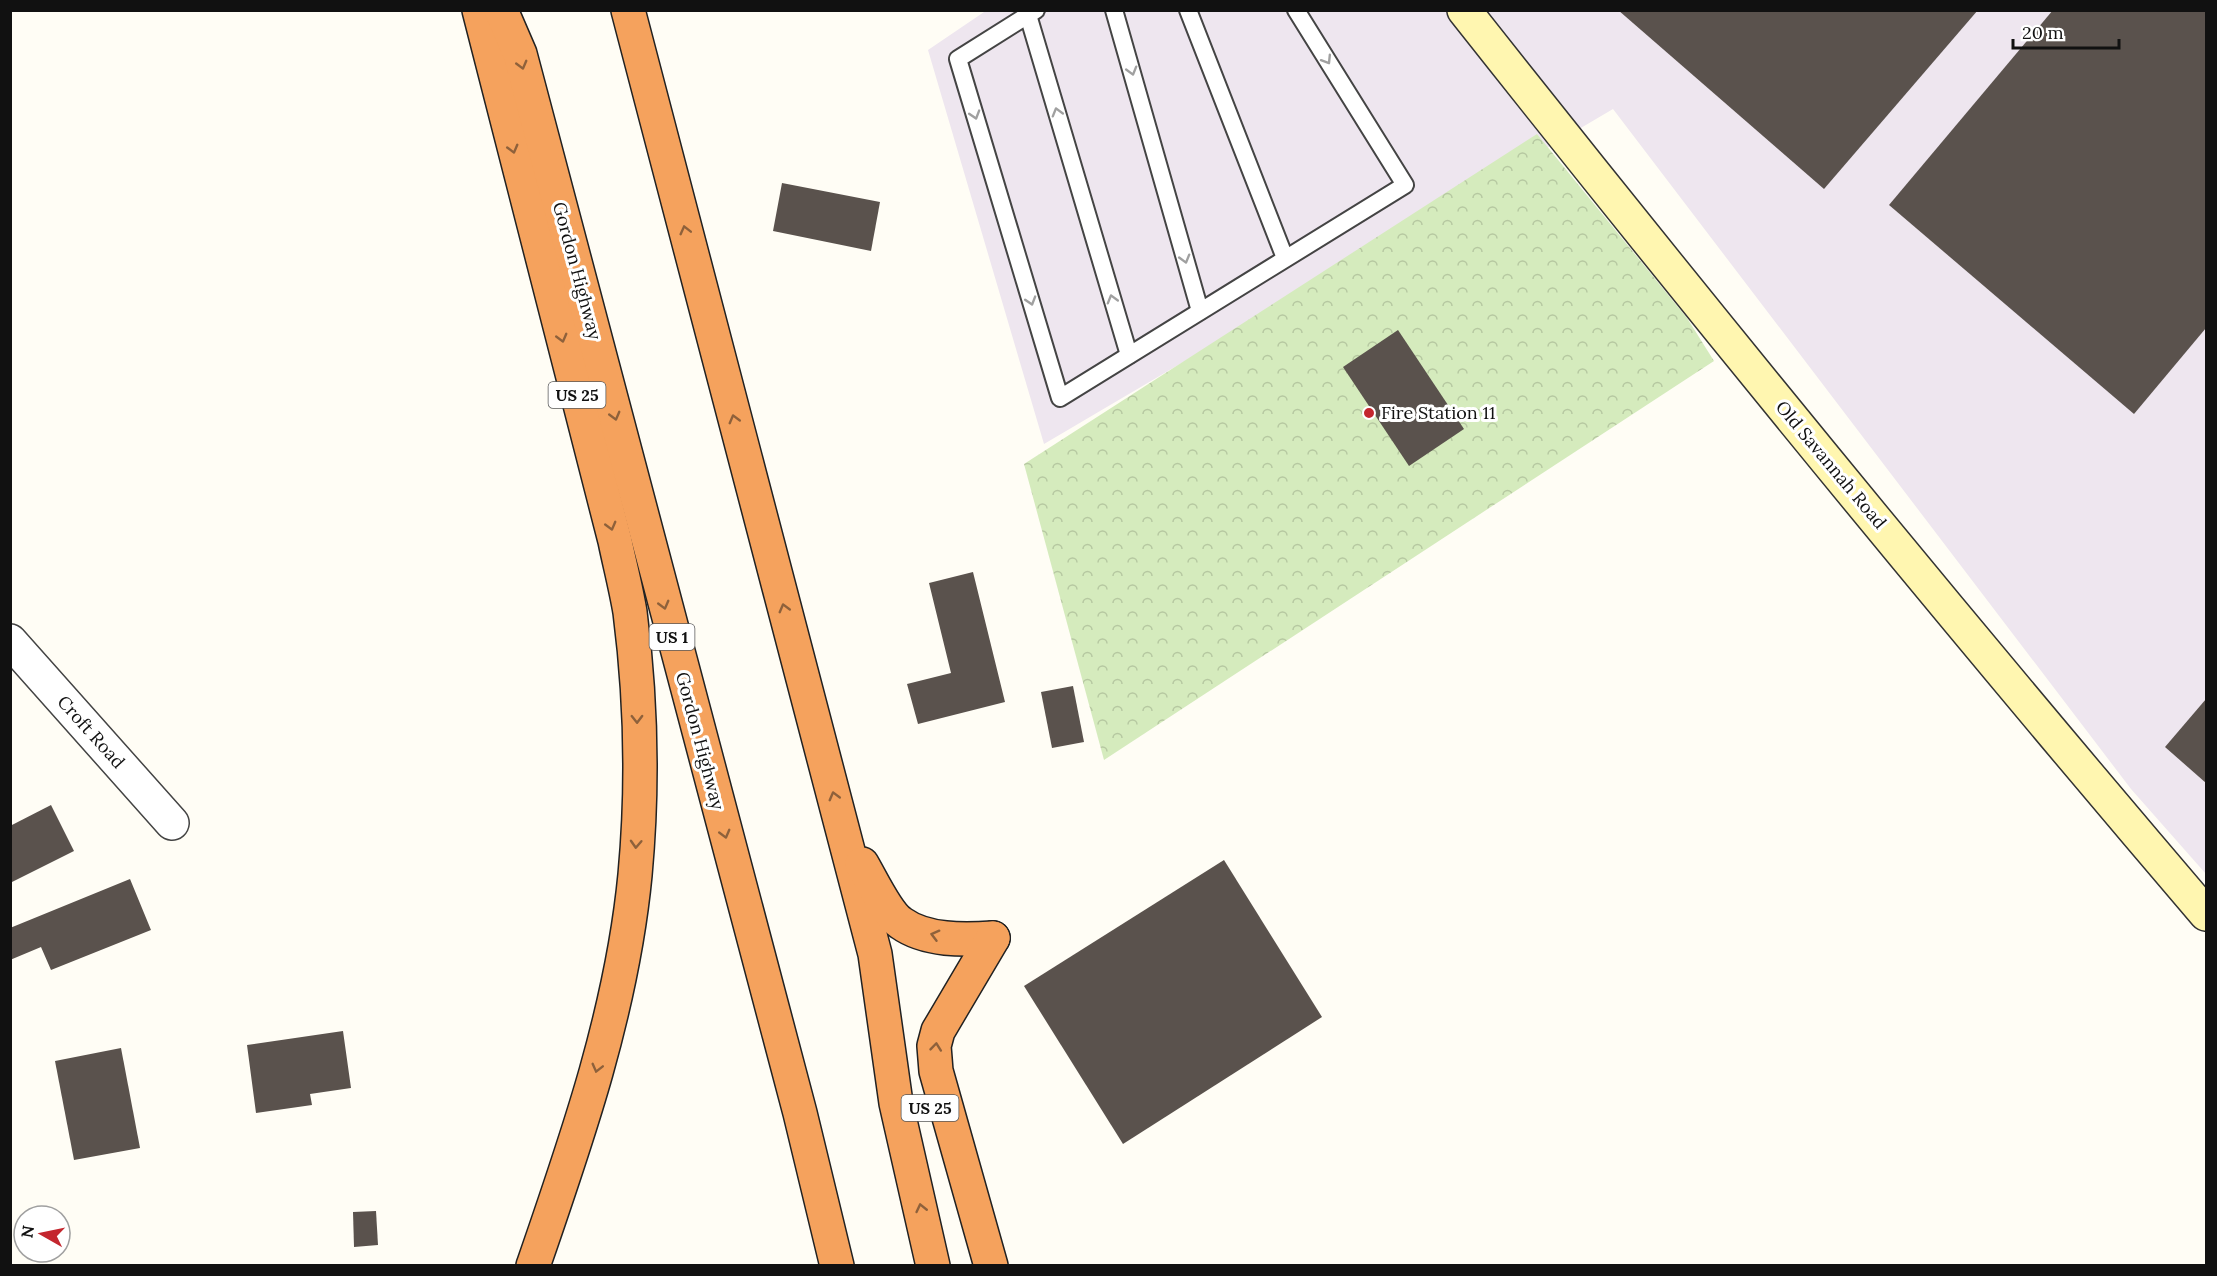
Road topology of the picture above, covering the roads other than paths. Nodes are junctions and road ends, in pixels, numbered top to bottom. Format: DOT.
graph roads {
  1 [pos="479,10"];
  2 [pos="501,10"];
  3 [pos="628,10"];
  4 [pos="1188,10"];
  5 [pos="1296,10"];
  6 [pos="1464,10"];
  7 [pos="1118,12"];
  8 [pos="1032,13"];
  9 [pos="1285,258"];
  10 [pos="1200,311"];
  11 [pos="1129,355"];
  12 [pos="10,641"];
  13 [pos="172,823"];
  14 [pos="843,832"];
  15 [pos="2206,914"];
  16 [pos="875,954"];
  17 [pos="533,1266"];
  18 [pos="837,1266"];
  19 [pos="933,1266"];
  20 [pos="973,1266"];
  21 [pos="991,1266"];
  1 -- 17 [label="highway, US 25, one-way"];
  2 -- 18 [label="highway, Gordon Highway / US 1, one-way"];
  14 -- 3 [label="highway, one-way"];
  4 -- 9 [label="lane"];
  5 -- 9 [label="lane, one-way"];
  6 -- 15 [label="main road, Old Savannah Road"];
  7 -- 10 [label="lane, one-way"];
  11 -- 8 [label="lane, one-way"];
  8 -- 11 [label="lane, one-way"];
  9 -- 10 [label="lane"];
  10 -- 11 [label="lane"];
  12 -- 13 [label="street, Croft Road"];
  14 -- 16 [label="highway"];
  21 -- 14 [label="highway, one-way"];
  19 -- 16 [label="highway, one-way"];
  16 -- 20 [label="highway, US 25"];
}
